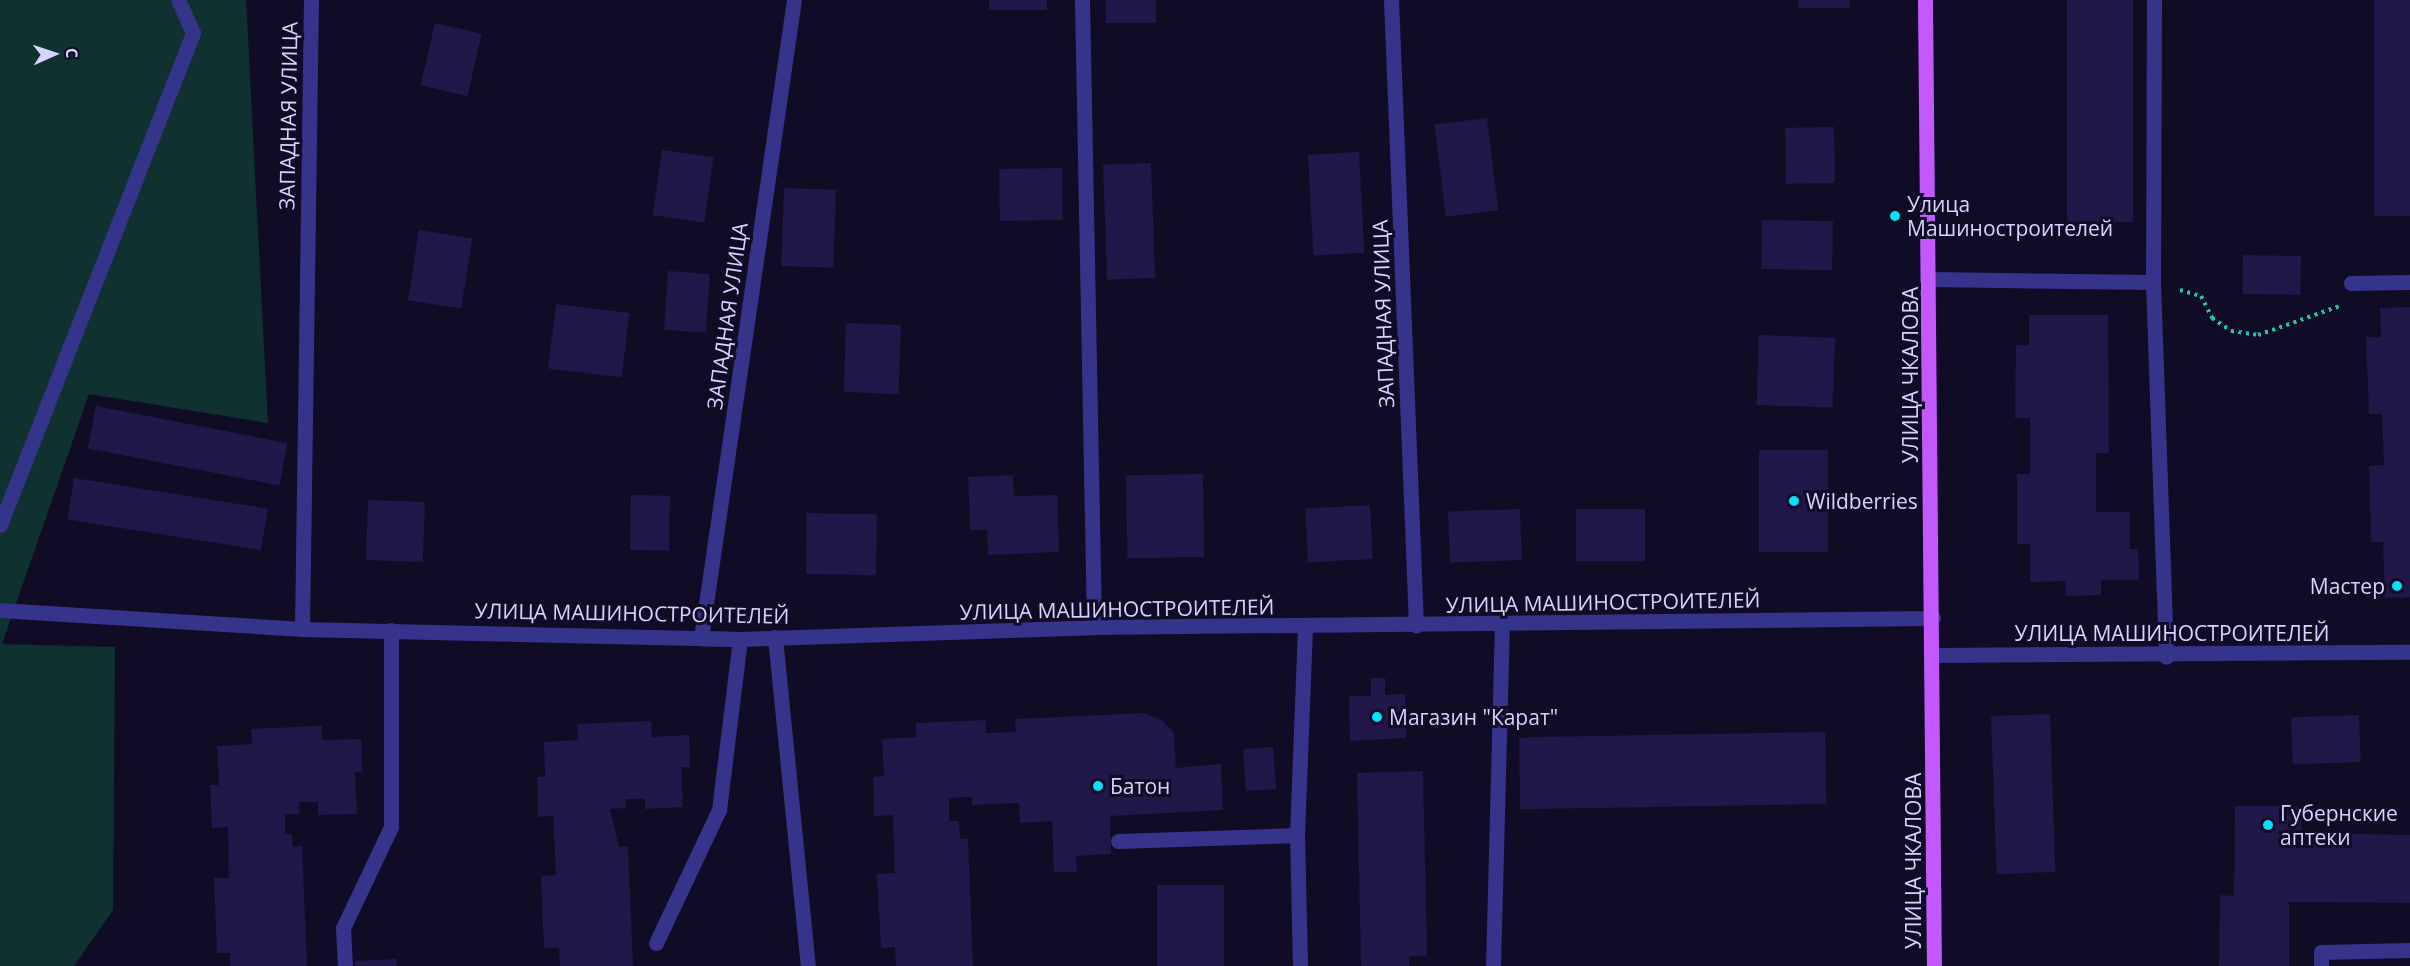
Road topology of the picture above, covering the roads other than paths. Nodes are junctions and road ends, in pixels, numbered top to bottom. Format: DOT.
graph roads {
  1 [pos="178,0"];
  2 [pos="311,0"];
  3 [pos="794,0"];
  4 [pos="1082,0"];
  5 [pos="1391,0"];
  6 [pos="1925,0"];
  7 [pos="2154,0"];
  8 [pos="1930,279"];
  9 [pos="2153,282"];
  10 [pos="2410,282"];
  11 [pos="2351,283"];
  12 [pos="0,525"];
  13 [pos="0,610"];
  14 [pos="1933,618"];
  15 [pos="1502,624"];
  16 [pos="1416,626"];
  17 [pos="1094,627"];
  18 [pos="302,628"];
  19 [pos="1305,629"];
  20 [pos="391,630"];
  21 [pos="775,637"];
  22 [pos="701,638"];
  23 [pos="740,639"];
  24 [pos="2410,652"];
  25 [pos="1934,655"];
  26 [pos="2166,657"];
  27 [pos="1297,835"];
  28 [pos="1118,841"];
  29 [pos="656,943"];
  30 [pos="2410,950"];
  31 [pos="345,966"];
  32 [pos="808,966"];
  33 [pos="1300,966"];
  34 [pos="1493,966"];
  35 [pos="1934,966"];
  36 [pos="2320,966"];
  1 -- 12 [label="street"];
  2 -- 18 [label="street, ЗАПАДНАЯ УЛИЦА"];
  3 -- 22 [label="street, ЗАПАДНАЯ УЛИЦА"];
  4 -- 17 [label="street"];
  5 -- 16 [label="street, ЗАПАДНАЯ УЛИЦА"];
  6 -- 8 [label="main road, УЛИЦА ЧКАЛОВА"];
  7 -- 9 [label="street"];
  8 -- 9 [label="street"];
  8 -- 14 [label="main road, УЛИЦА ЧКАЛОВА"];
  9 -- 26 [label="street"];
  10 -- 11 [label="street"];
  13 -- 18 [label="street, УЛИЦА МАШИНОСТРОИТЕЛЕЙ"];
  14 -- 15 [label="street, УЛИЦА МАШИНОСТРОИТЕЛЕЙ"];
  14 -- 25 [label="main road, УЛИЦА ЧКАЛОВА"];
  15 -- 16 [label="street, УЛИЦА МАШИНОСТРОИТЕЛЕЙ"];
  15 -- 34 [label="street"];
  16 -- 19 [label="street, УЛИЦА МАШИНОСТРОИТЕЛЕЙ"];
  17 -- 19 [label="street, УЛИЦА МАШИНОСТРОИТЕЛЕЙ"];
  17 -- 21 [label="street, УЛИЦА МАШИНОСТРОИТЕЛЕЙ"];
  18 -- 20 [label="street, УЛИЦА МАШИНОСТРОИТЕЛЕЙ"];
  19 -- 27 [label="street"];
  20 -- 22 [label="street, УЛИЦА МАШИНОСТРОИТЕЛЕЙ"];
  20 -- 31 [label="street"];
  21 -- 23 [label="street, УЛИЦА МАШИНОСТРОИТЕЛЕЙ"];
  21 -- 32 [label="street"];
  22 -- 23 [label="street, УЛИЦА МАШИНОСТРОИТЕЛЕЙ"];
  23 -- 29 [label="street"];
  24 -- 26 [label="street, УЛИЦА МАШИНОСТРОИТЕЛЕЙ"];
  25 -- 26 [label="street, УЛИЦА МАШИНОСТРОИТЕЛЕЙ"];
  25 -- 35 [label="main road, УЛИЦА ЧКАЛОВА"];
  27 -- 28 [label="street"];
  27 -- 33 [label="street"];
  30 -- 36 [label="street"];
}
